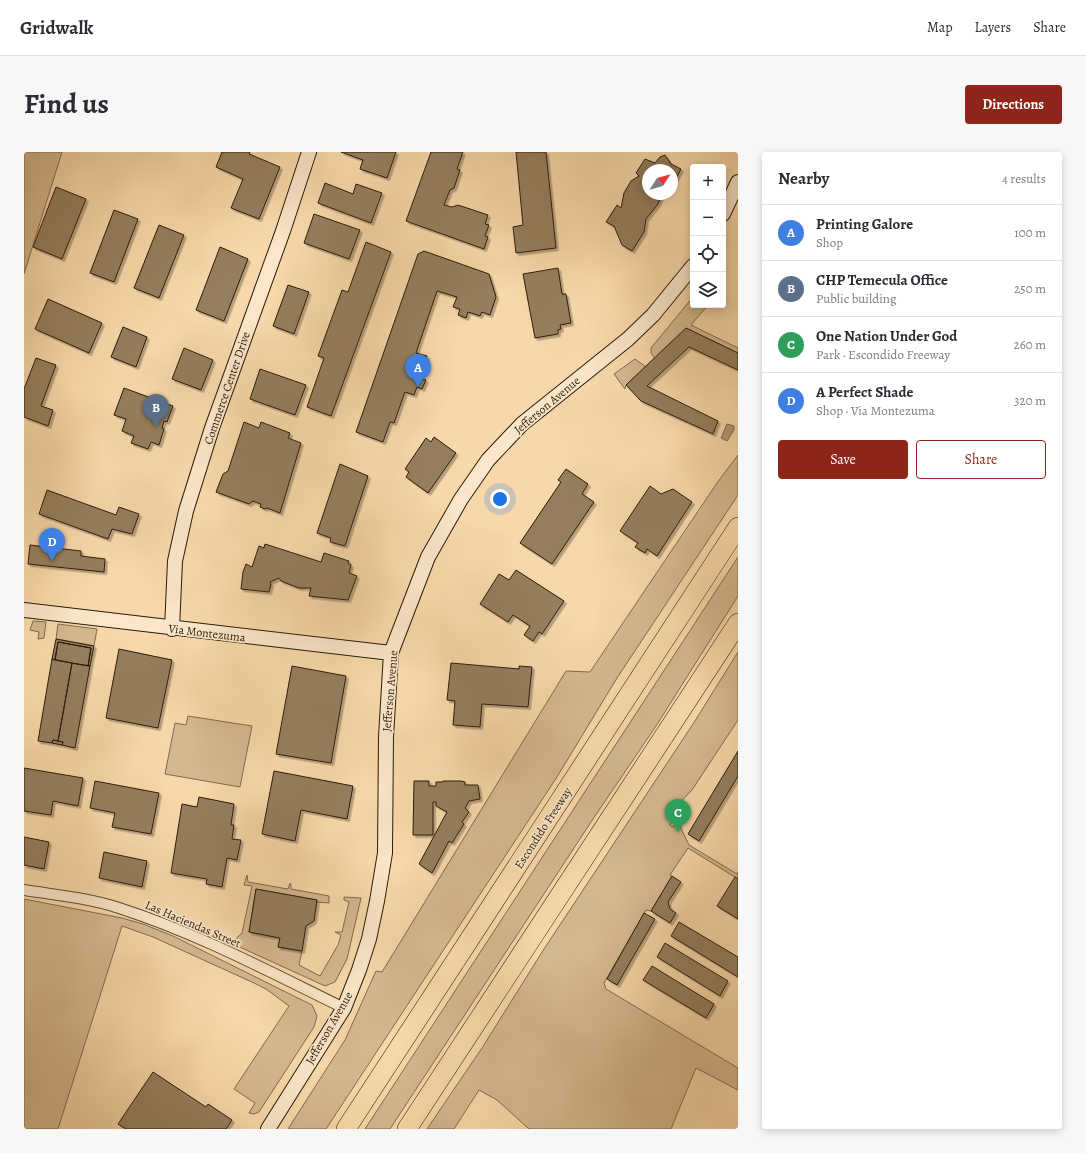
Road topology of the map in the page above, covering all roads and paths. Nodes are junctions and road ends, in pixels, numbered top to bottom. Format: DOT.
graph roads {
  1 [pos="309,152"];
  2 [pos="738,182"];
  3 [pos="726,208"];
  4 [pos="690,270"];
  5 [pos="738,527"];
  6 [pos="24,610"];
  7 [pos="738,623"];
  8 [pos="172,629"];
  9 [pos="391,653"];
  10 [pos="24,890"];
  11 [pos="344,1008"];
  12 [pos="268,1129"];
  13 [pos="346,1129"];
  14 [pos="407,1129"];
  1 -- 8 [label="main road, Commerce Center Drive"];
  2 -- 3 [label="main road"];
  4 -- 9 [label="main road, Jefferson Avenue"];
  5 -- 13 [label="highway, Escondido Freeway"];
  6 -- 8 [label="main road, Via Montezuma"];
  7 -- 14 [label="highway"];
  8 -- 9 [label="main road, Via Montezuma"];
  9 -- 11 [label="main road, Jefferson Avenue"];
  10 -- 11 [label="street, Las Haciendas Street"];
  11 -- 12 [label="main road, Jefferson Avenue"];
}
